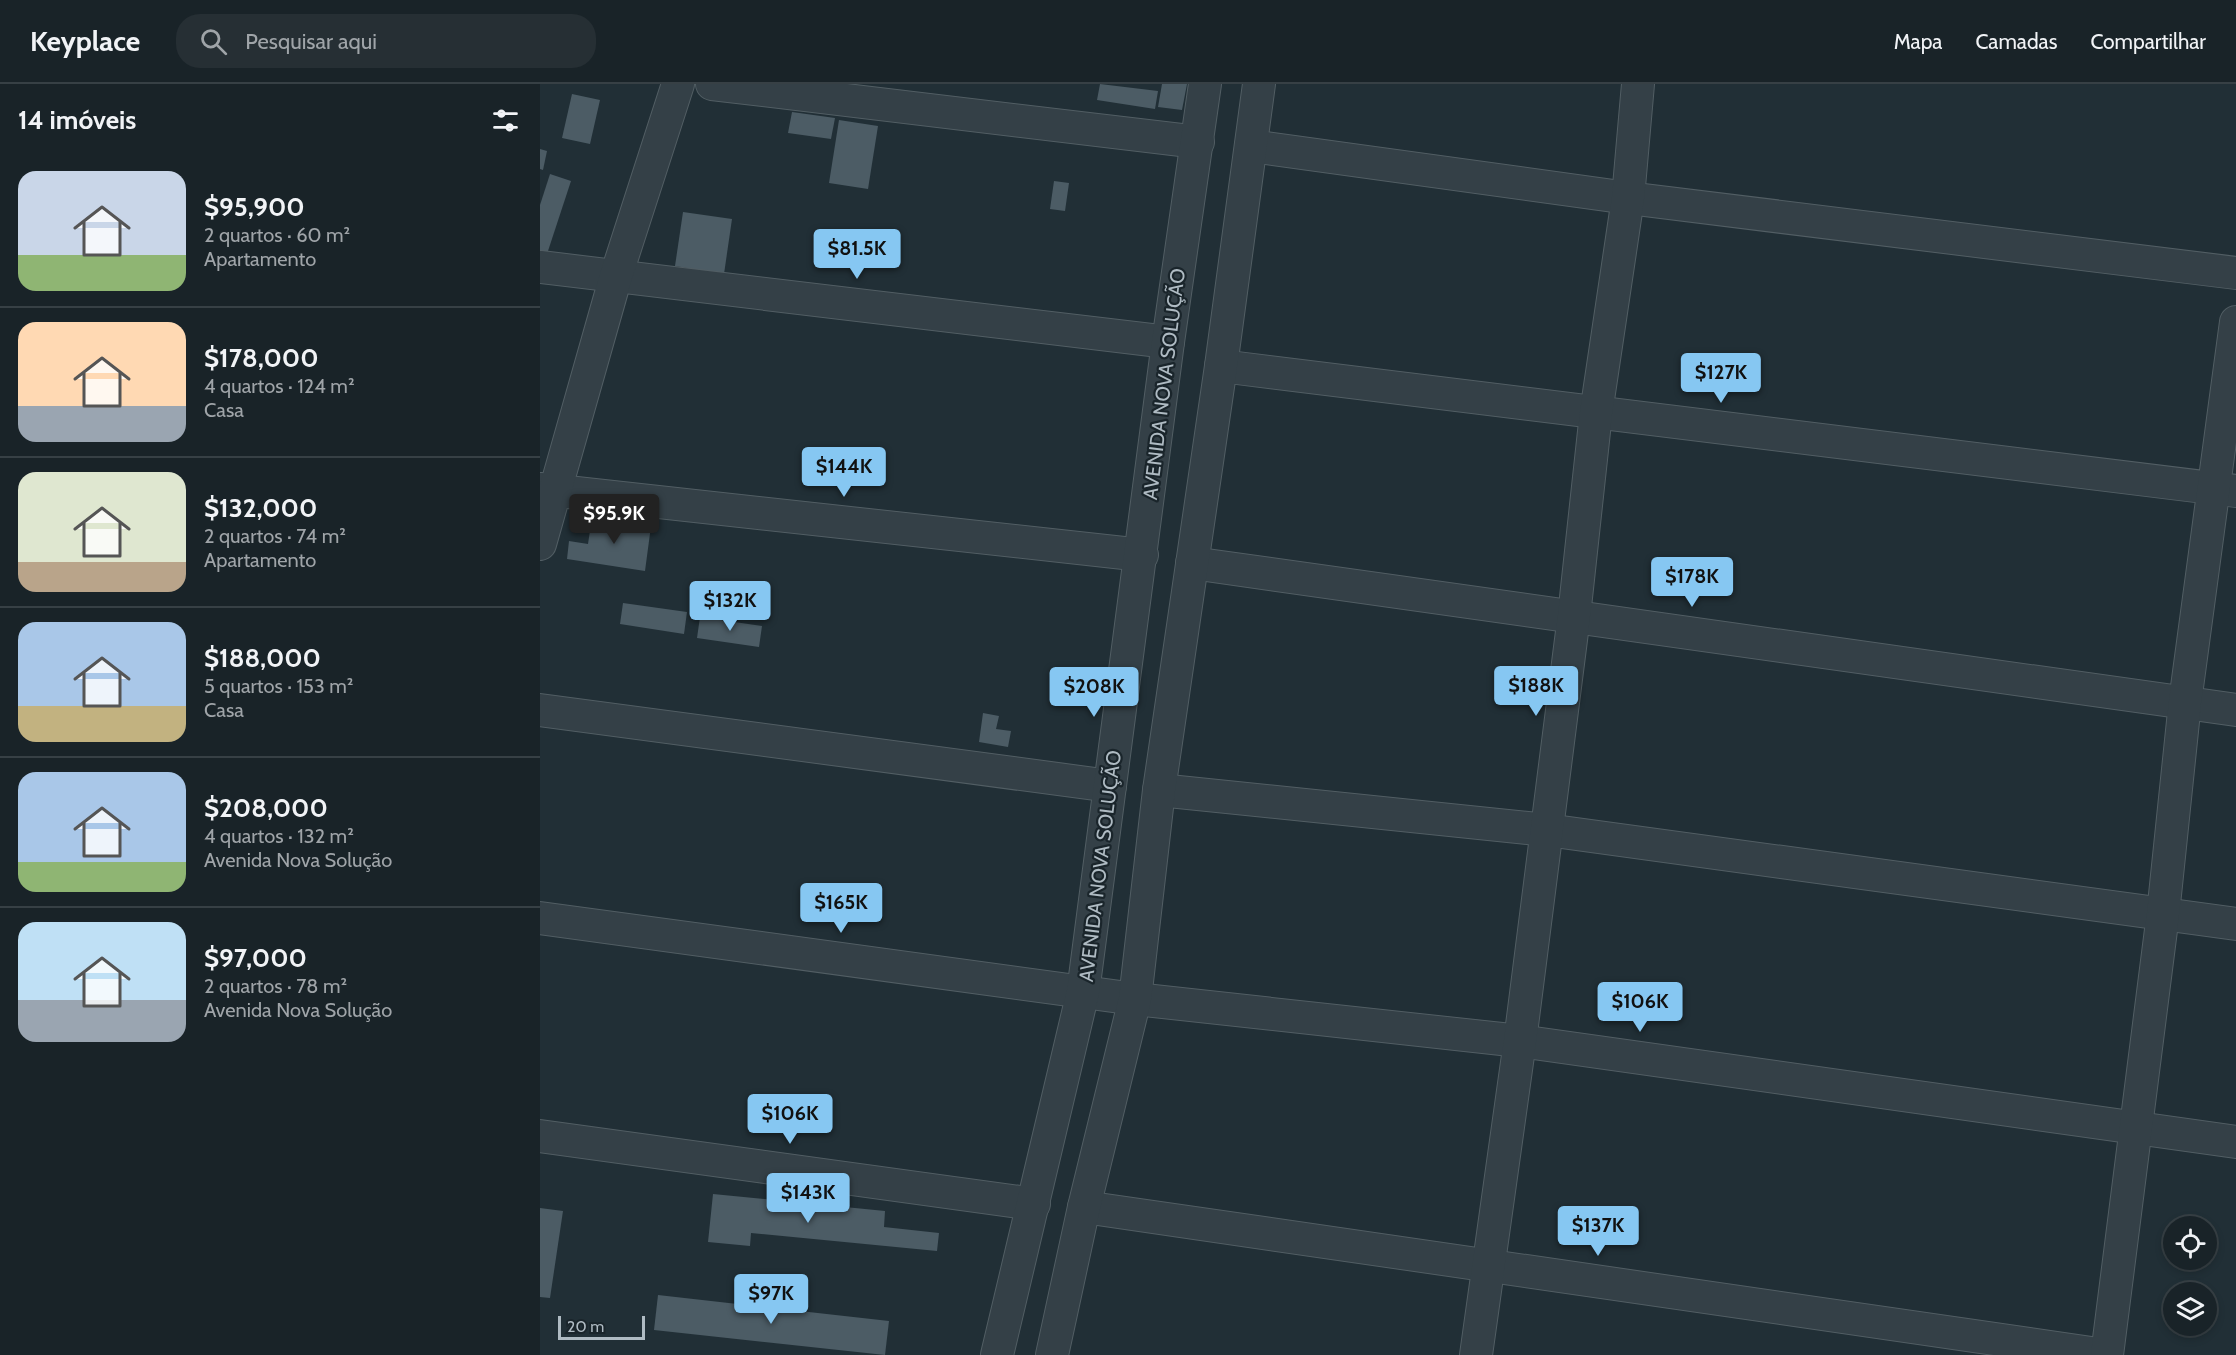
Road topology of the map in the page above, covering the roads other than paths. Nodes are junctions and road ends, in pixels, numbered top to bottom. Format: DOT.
graph roads {
  1 [pos="678,84"];
  2 [pos="712,84"];
  3 [pos="1204,84"];
  4 [pos="1258,84"];
  5 [pos="1638,84"];
  6 [pos="1198,142"];
  7 [pos="1251,146"];
  8 [pos="1628,198"];
  9 [pos="540,267"];
  10 [pos="2236,273"];
  11 [pos="616,276"];
  12 [pos="2236,322"];
  13 [pos="1168,342"];
  14 [pos="1221,366"];
  15 [pos="1596,413"];
  16 [pos="547,490"];
  17 [pos="2225,490"];
  18 [pos="540,544"];
  19 [pos="1142,555"];
  20 [pos="1192,563"];
  21 [pos="1574,616"];
  22 [pos="2185,702"];
  23 [pos="540,710"];
  24 [pos="2236,710"];
  25 [pos="1110,786"];
  26 [pos="1159,790"];
  27 [pos="1547,830"];
  28 [pos="2163,914"];
  29 [pos="540,918"];
  30 [pos="2236,924"];
  31 [pos="1083,992"];
  32 [pos="1135,999"];
  33 [pos="1520,1041"];
  34 [pos="2136,1128"];
  35 [pos="540,1136"];
  36 [pos="2236,1142"];
  37 [pos="1034,1204"];
  38 [pos="1084,1207"];
  39 [pos="1489,1266"];
  40 [pos="997,1355"];
  41 [pos="1052,1355"];
  42 [pos="1476,1355"];
  43 [pos="2106,1355"];
  1 -- 11 [label="street"];
  2 -- 6 [label="street"];
  3 -- 6 [label="street, AVENIDA NOVA SOLUÇÃO"];
  4 -- 7 [label="street"];
  5 -- 8 [label="street"];
  6 -- 13 [label="street, AVENIDA NOVA SOLUÇÃO"];
  7 -- 8 [label="street"];
  7 -- 14 [label="street"];
  8 -- 10 [label="street"];
  8 -- 15 [label="street"];
  9 -- 11 [label="street"];
  11 -- 13 [label="street"];
  11 -- 16 [label="street"];
  12 -- 17 [label="street"];
  13 -- 19 [label="street, AVENIDA NOVA SOLUÇÃO"];
  14 -- 15 [label="street"];
  14 -- 20 [label="street"];
  15 -- 17 [label="street"];
  15 -- 21 [label="street"];
  16 -- 18 [label="street"];
  16 -- 19 [label="street"];
  17 -- 22 [label="street"];
  19 -- 25 [label="street, AVENIDA NOVA SOLUÇÃO"];
  20 -- 21 [label="street"];
  20 -- 26 [label="street"];
  21 -- 22 [label="street"];
  21 -- 27 [label="street"];
  22 -- 24 [label="street"];
  22 -- 28 [label="street"];
  23 -- 25 [label="street"];
  25 -- 31 [label="street, AVENIDA NOVA SOLUÇÃO"];
  26 -- 27 [label="street"];
  26 -- 32 [label="street"];
  27 -- 28 [label="street"];
  27 -- 33 [label="street"];
  28 -- 30 [label="street"];
  28 -- 34 [label="street"];
  29 -- 31 [label="street"];
  31 -- 32 [label="street"];
  31 -- 37 [label="street, AVENIDA NOVA SOLUÇÃO"];
  32 -- 33 [label="street"];
  32 -- 38 [label="street"];
  33 -- 34 [label="street"];
  33 -- 39 [label="street"];
  34 -- 36 [label="street"];
  34 -- 43 [label="street"];
  35 -- 37 [label="street"];
  37 -- 40 [label="street, AVENIDA NOVA SOLUÇÃO"];
  38 -- 39 [label="street"];
  38 -- 41 [label="street"];
  39 -- 42 [label="street"];
  39 -- 43 [label="street"];
}
